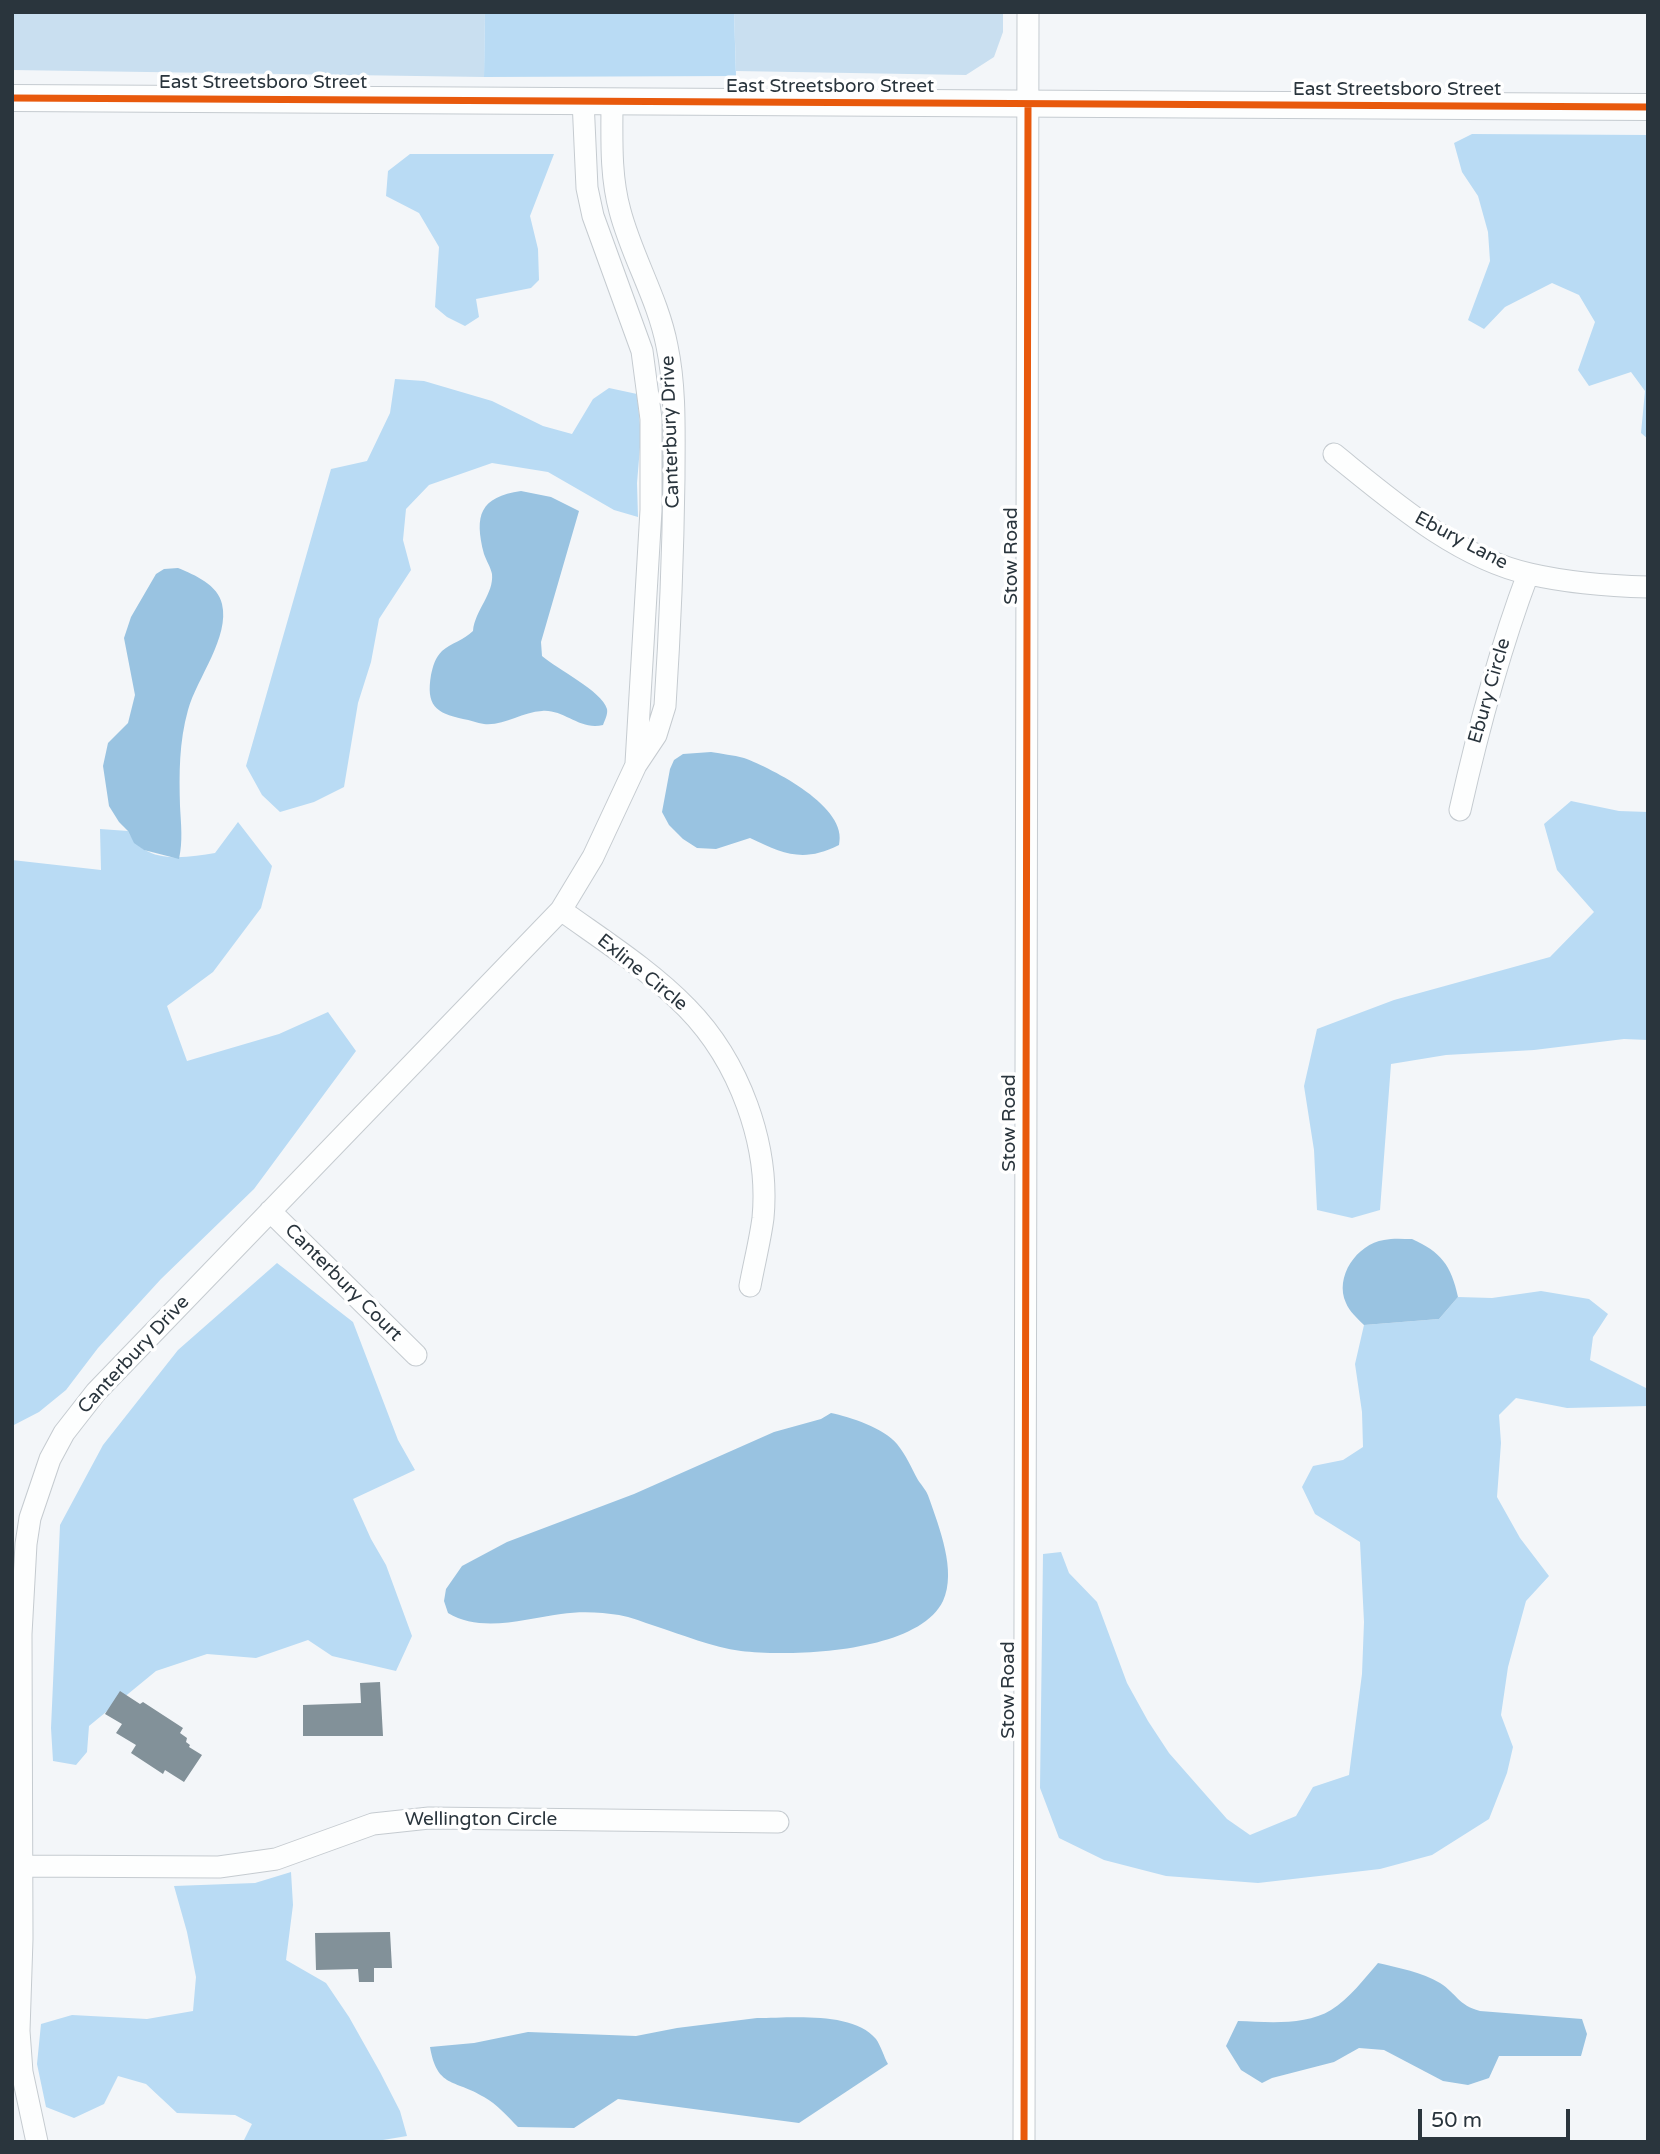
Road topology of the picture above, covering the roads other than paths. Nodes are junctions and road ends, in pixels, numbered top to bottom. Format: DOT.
graph roads {
  1 [pos="1028,12"];
  2 [pos="12,97"];
  3 [pos="583,100"];
  4 [pos="612,101"];
  5 [pos="1028,104"];
  6 [pos="1648,107"];
  7 [pos="673,402"];
  8 [pos="650,404"];
  9 [pos="1334,454"];
  10 [pos="649,530"];
  11 [pos="674,531"];
  12 [pos="1528,574"];
  13 [pos="1648,587"];
  14 [pos="644,642"];
  15 [pos="669,643"];
  16 [pos="636,765"];
  17 [pos="1460,810"];
  18 [pos="561,910"];
  19 [pos="270,1211"];
  20 [pos="750,1286"];
  21 [pos="416,1356"];
  22 [pos="778,1822"];
  23 [pos="22,1866"];
  24 [pos="37,2142"];
  25 [pos="1024,2142"];
  1 -- 5 [label="street, Stow Road"];
  2 -- 3 [label="main road, East Streetsboro Street"];
  3 -- 4 [label="main road, East Streetsboro Street"];
  3 -- 8 [label="street, Canterbury Drive"];
  4 -- 5 [label="main road, East Streetsboro Street"];
  4 -- 7 [label="street, Canterbury Drive"];
  5 -- 6 [label="main road, East Streetsboro Street"];
  5 -- 25 [label="street, Stow Road"];
  7 -- 8 [label="street"];
  7 -- 11 [label="street, Canterbury Drive"];
  8 -- 10 [label="street, Canterbury Drive"];
  9 -- 12 [label="street, Ebury Lane"];
  10 -- 11 [label="street"];
  10 -- 14 [label="street, Canterbury Drive"];
  11 -- 15 [label="street, Canterbury Drive"];
  12 -- 13 [label="street, Ebury Lane"];
  12 -- 17 [label="street, Ebury Circle"];
  14 -- 15 [label="street"];
  14 -- 16 [label="street, Canterbury Drive"];
  15 -- 16 [label="street, Canterbury Drive"];
  16 -- 18 [label="street, Canterbury Drive"];
  18 -- 19 [label="street, Canterbury Drive"];
  18 -- 20 [label="street, Exline Circle"];
  19 -- 21 [label="street, Canterbury Court"];
  19 -- 23 [label="street, Canterbury Drive"];
  22 -- 23 [label="street, Wellington Circle"];
  23 -- 24 [label="street, Canterbury Drive"];
}
